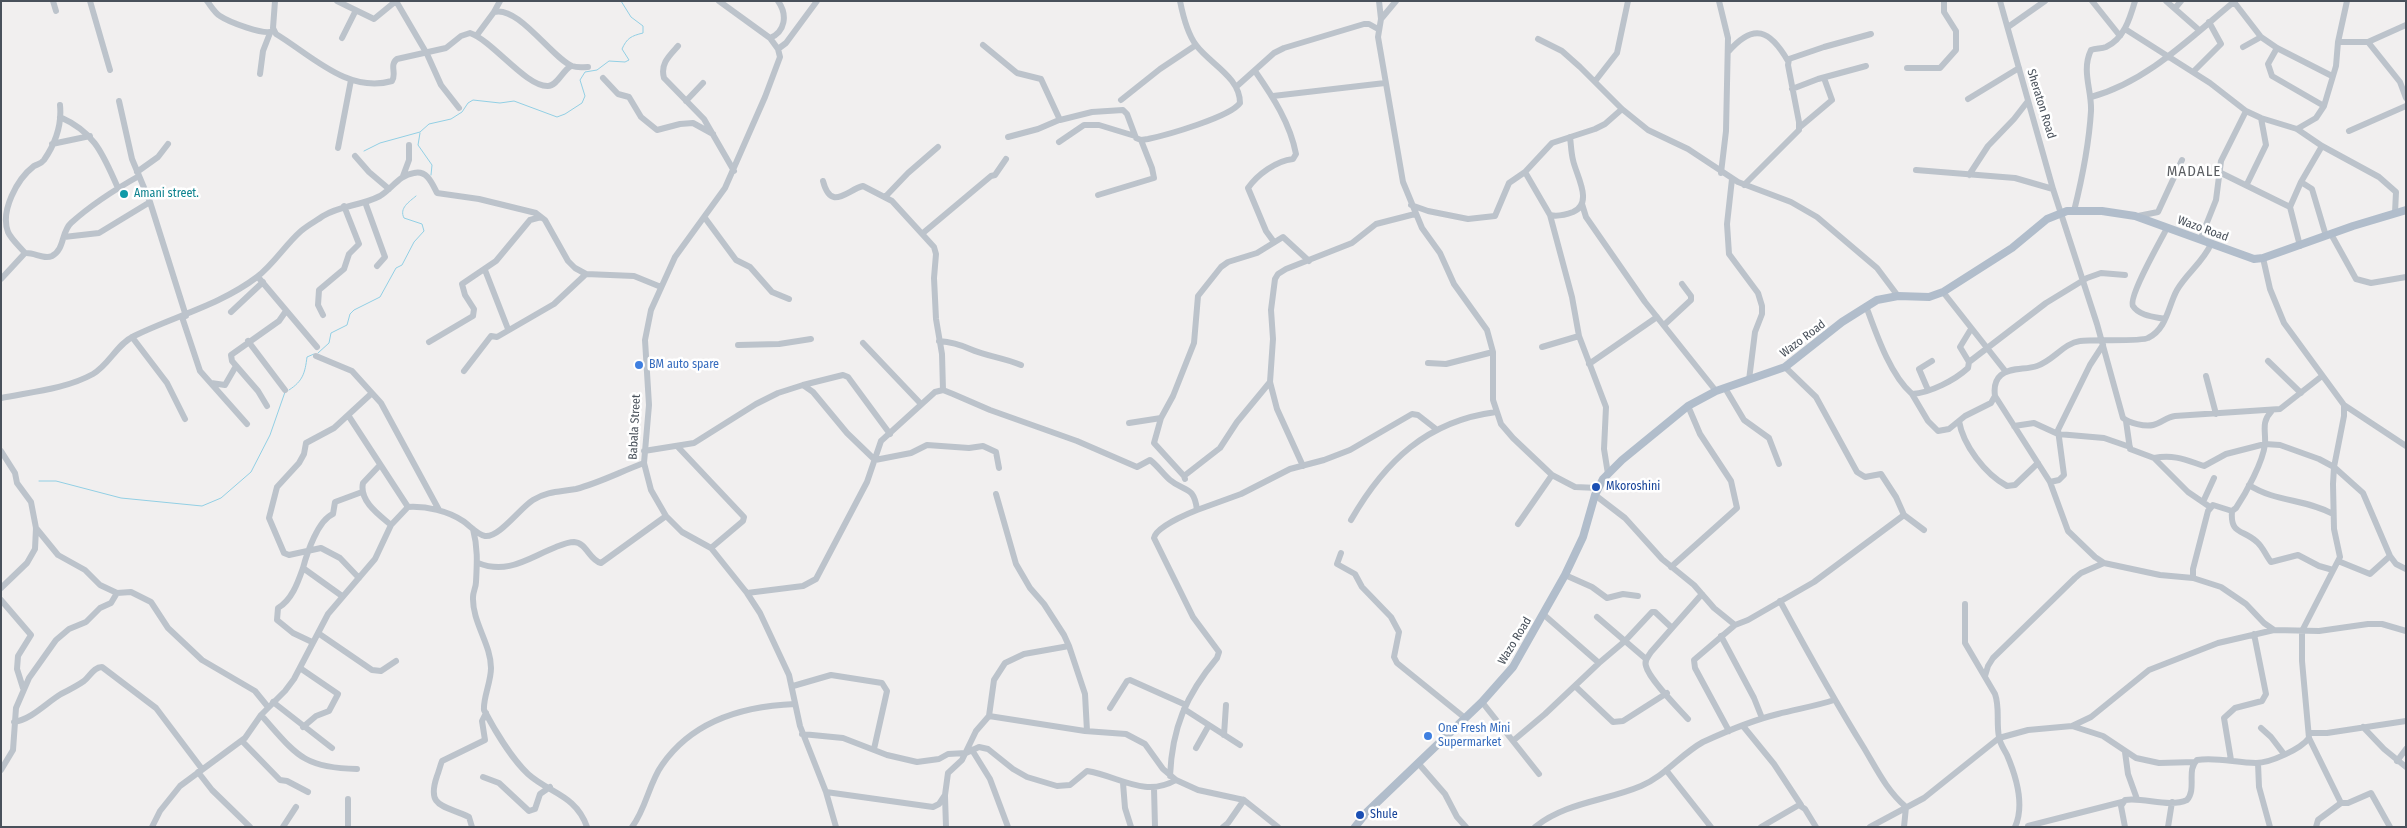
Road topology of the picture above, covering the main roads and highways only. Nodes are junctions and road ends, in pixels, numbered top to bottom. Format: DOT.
graph roads {
  1 [pos="2406,210"];
  2 [pos="1355,827"];
  1 -- 2 [label="main road, Wazo Road"];
}
